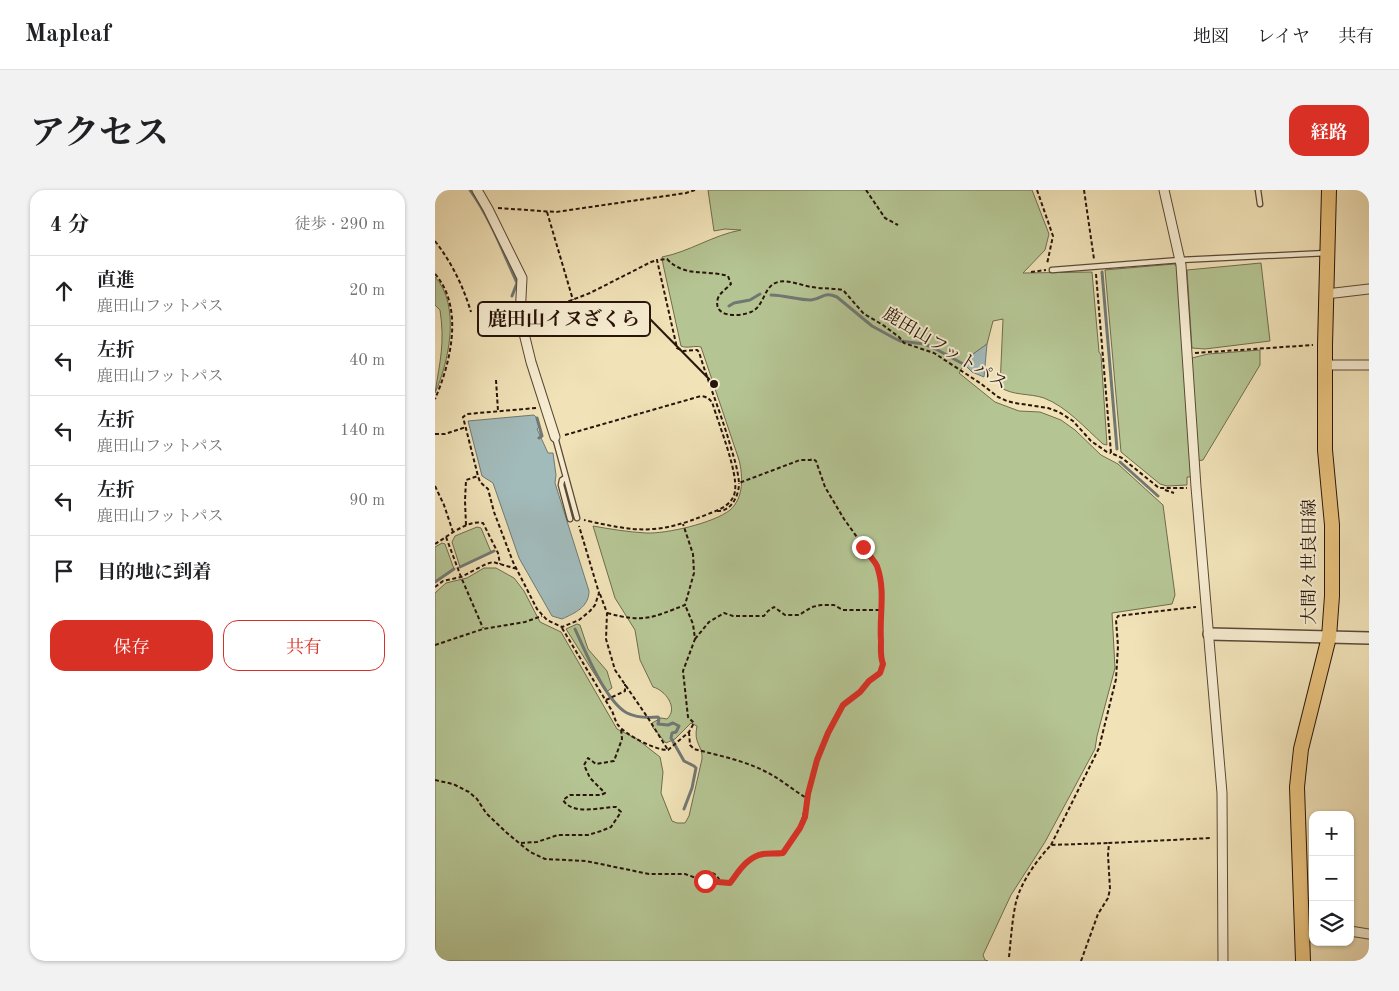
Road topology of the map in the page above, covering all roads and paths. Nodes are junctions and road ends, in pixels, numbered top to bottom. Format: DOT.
graph roads {
  1 [pos="477,190"];
  2 [pos="695,190"];
  3 [pos="866,190"];
  4 [pos="1037,190"];
  5 [pos="1084,190"];
  6 [pos="1165,190"];
  7 [pos="1258,190"];
  8 [pos="1329,190"];
  9 [pos="1260,204"];
  10 [pos="489,209"];
  11 [pos="547,212"];
  12 [pos="898,225"];
  13 [pos="435,241"];
  14 [pos="1328,253"];
  15 [pos="657,260"];
  16 [pos="1180,260"];
  17 [pos="1095,268"];
  18 [pos="1045,270"];
  19 [pos="1052,270"];
  20 [pos="1031,272"];
  21 [pos="435,274"];
  22 [pos="1369,289"];
  23 [pos="1326,294"];
  24 [pos="573,300"];
  25 [pos="521,302"];
  26 [pos="471,312"];
  27 [pos="1325,345"];
  28 [pos="1186,354"];
  29 [pos="1325,365"];
  30 [pos="1369,365"];
  31 [pos="495,380"];
  32 [pos="435,399"];
  33 [pos="546,408"];
  34 [pos="498,411"];
  35 [pos="466,426"];
  36 [pos="435,434"];
  37 [pos="555,438"];
  38 [pos="1111,453"];
  39 [pos="478,476"];
  40 [pos="565,478"];
  41 [pos="739,483"];
  42 [pos="435,486"];
  43 [pos="1191,488"];
  44 [pos="1163,489"];
  45 [pos="1174,493"];
  46 [pos="716,511"];
  47 [pos="577,518"];
  48 [pos="570,519"];
  49 [pos="683,524"];
  50 [pos="466,525"];
  51 [pos="454,533"];
  52 [pos="447,538"];
  53 [pos="435,544"];
  54 [pos="500,564"];
  55 [pos="517,569"];
  56 [pos="461,577"];
  57 [pos="435,587"];
  58 [pos="599,593"];
  59 [pos="685,605"];
  60 [pos="1206,605"];
  61 [pos="881,610"];
  62 [pos="607,612"];
  63 [pos="542,616"];
  64 [pos="562,627"];
  65 [pos="483,628"];
  66 [pos="1209,634"];
  67 [pos="1329,637"];
  68 [pos="1369,638"];
  69 [pos="695,639"];
  70 [pos="435,645"];
  71 [pos="625,684"];
  72 [pos="605,700"];
  73 [pos="621,728"];
  74 [pos="689,732"];
  75 [pos="669,750"];
  76 [pos="435,780"];
  77 [pos="808,799"];
  78 [pos="1223,837"];
  79 [pos="521,843"];
  80 [pos="1109,843"];
  81 [pos="1051,845"];
  82 [pos="705,881"];
  83 [pos="715,883"];
  84 [pos="1354,932"];
  85 [pos="1369,934"];
  86 [pos="1009,957"];
  87 [pos="1081,961"];
  88 [pos="1223,961"];
  89 [pos="1303,961"];
  1 -- 10 [label="street"];
  2 -- 11 [label="path"];
  3 -- 12 [label="path"];
  4 -- 18 [label="path"];
  5 -- 17 [label="path"];
  6 -- 16 [label="street"];
  7 -- 9 [label="lane"];
  8 -- 14 [label="main road, 大間々世良田線"];
  10 -- 11 [label="path"];
  10 -- 25 [label="street"];
  11 -- 24 [label="path"];
  13 -- 26 [label="path"];
  14 -- 16 [label="lane"];
  14 -- 23 [label="main road, 大間々世良田線"];
  15 -- 24 [label="path"];
  15 -- 38 [label="path, 鹿田山フットパス"];
  15 -- 41 [label="path"];
  16 -- 17 [label="lane"];
  16 -- 28 [label="street"];
  17 -- 19 [label="lane"];
  17 -- 38 [label="path"];
  18 -- 19 [label="path"];
  18 -- 20 [label="path"];
  21 -- 32 [label="path"];
  22 -- 23 [label="street"];
  23 -- 27 [label="main road, 大間々世良田線"];
  24 -- 25 [label="path"];
  25 -- 33 [label="street"];
  27 -- 28 [label="path"];
  27 -- 29 [label="main road, 大間々世良田線"];
  28 -- 60 [label="street"];
  29 -- 30 [label="street"];
  29 -- 67 [label="main road, 大間々世良田線"];
  31 -- 34 [label="path"];
  33 -- 34 [label="path"];
  33 -- 37 [label="street"];
  34 -- 35 [label="path"];
  35 -- 36 [label="path"];
  35 -- 39 [label="path"];
  37 -- 40 [label="lane"];
  37 -- 46 [label="path"];
  38 -- 44 [label="path, 鹿田山フットパス"];
  39 -- 50 [label="path"];
  39 -- 55 [label="path"];
  40 -- 47 [label="lane"];
  40 -- 48 [label="lane"];
  41 -- 46 [label="path"];
  41 -- 61 [label="path"];
  42 -- 51 [label="path"];
  43 -- 44 [label="path"];
  44 -- 45 [label="path, 鹿田山フットパス"];
  46 -- 49 [label="path"];
  47 -- 49 [label="path"];
  47 -- 58 [label="path"];
  49 -- 59 [label="path"];
  50 -- 51 [label="path"];
  50 -- 54 [label="path"];
  51 -- 52 [label="path"];
  52 -- 53 [label="path"];
  52 -- 56 [label="path"];
  54 -- 55 [label="path"];
  54 -- 56 [label="path"];
  55 -- 63 [label="path"];
  56 -- 57 [label="path"];
  56 -- 65 [label="path"];
  58 -- 62 [label="path"];
  58 -- 64 [label="path"];
  59 -- 62 [label="path"];
  59 -- 69 [label="path"];
  60 -- 66 [label="street"];
  60 -- 81 [label="path"];
  61 -- 69 [label="path"];
  61 -- 77 [label="path"];
  62 -- 71 [label="path"];
  63 -- 64 [label="path"];
  63 -- 65 [label="path"];
  64 -- 72 [label="path"];
  65 -- 70 [label="path"];
  66 -- 67 [label="street"];
  66 -- 78 [label="street"];
  67 -- 68 [label="street"];
  67 -- 89 [label="main road, 大間々世良田線"];
  69 -- 74 [label="path"];
  71 -- 72 [label="path"];
  71 -- 75 [label="path"];
  72 -- 73 [label="path"];
  73 -- 75 [label="path"];
  73 -- 79 [label="path"];
  74 -- 75 [label="path"];
  74 -- 77 [label="path"];
  76 -- 79 [label="path"];
  77 -- 83 [label="path"];
  78 -- 80 [label="path"];
  78 -- 88 [label="street"];
  79 -- 82 [label="path"];
  80 -- 81 [label="path"];
  80 -- 87 [label="path"];
  81 -- 86 [label="path"];
  82 -- 83 [label="path"];
  82 -- 83 [label="path"];
  84 -- 85 [label="street"];
}
